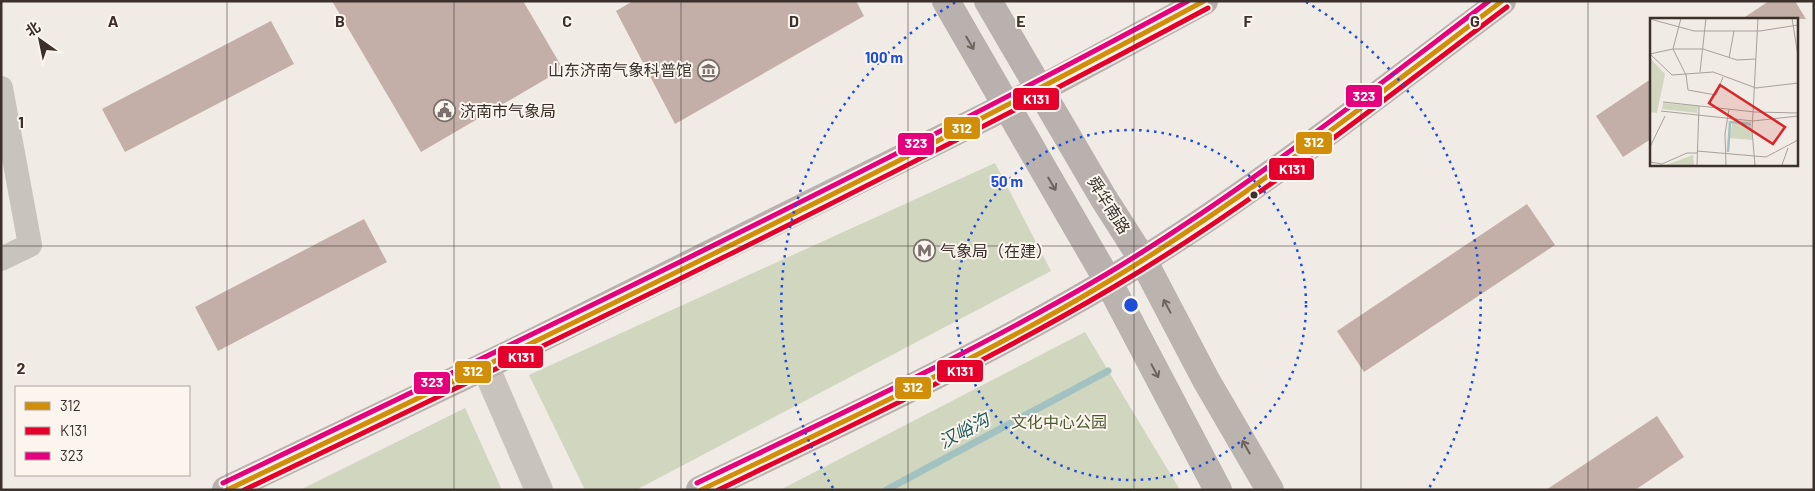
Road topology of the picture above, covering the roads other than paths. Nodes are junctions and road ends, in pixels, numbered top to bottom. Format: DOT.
graph roads {
  1 [pos="946,1"];
  2 [pos="988,1"];
  3 [pos="1204,1"];
  4 [pos="1502,1"];
  5 [pos="1,88"];
  6 [pos="1039,90"];
  7 [pos="1006,106"];
  8 [pos="1,259"];
  9 [pos="1143,260"];
  10 [pos="1108,281"];
  11 [pos="485,366"];
  12 [pos="226,490"];
  13 [pos="539,490"];
  14 [pos="700,490"];
  15 [pos="1218,490"];
  16 [pos="1270,490"];
  1 -- 7 [label="main road, one-way"];
  2 -- 6 [label="main road, 舜华南路"];
  3 -- 6 [label="main road"];
  4 -- 9 [label="main road"];
  5 -- 8 [label="street"];
  6 -- 7 [label="main road"];
  6 -- 9 [label="main road, 舜华南路"];
  7 -- 10 [label="main road, one-way"];
  7 -- 11 [label="main road"];
  9 -- 10 [label="main road"];
  16 -- 9 [label="main road, 舜华南路, one-way"];
  10 -- 14 [label="main road"];
  10 -- 15 [label="main road, one-way"];
  11 -- 12 [label="main road"];
  11 -- 13 [label="street"];
}
